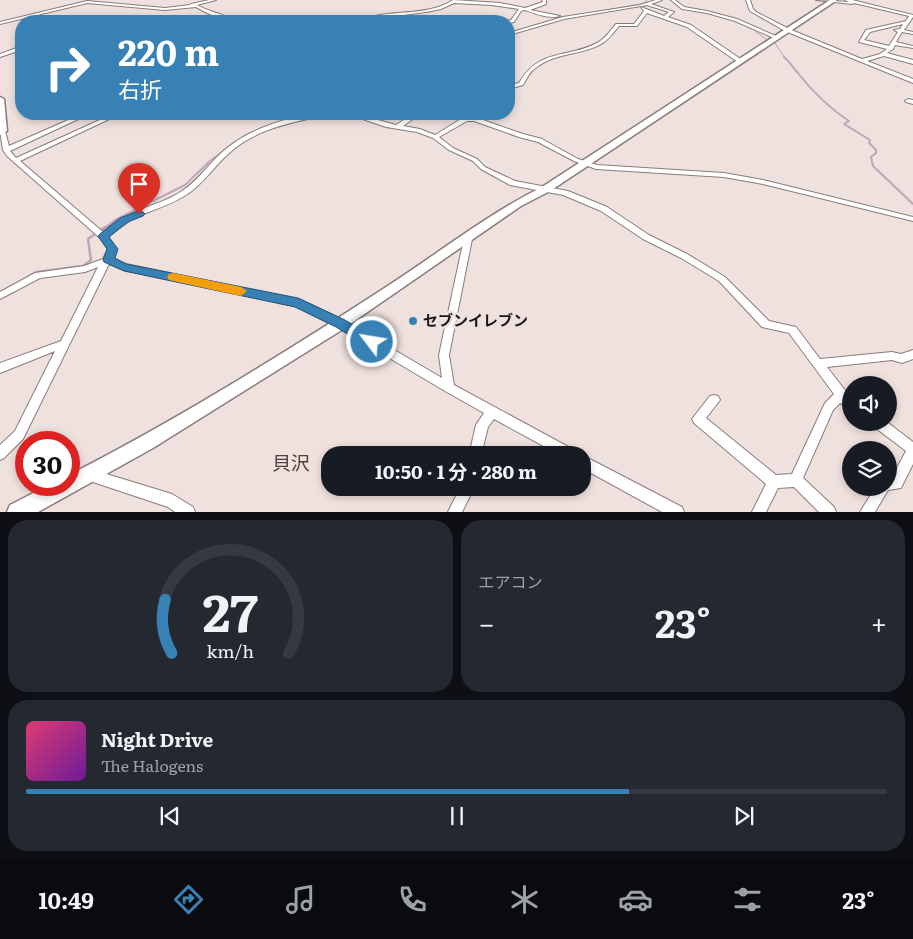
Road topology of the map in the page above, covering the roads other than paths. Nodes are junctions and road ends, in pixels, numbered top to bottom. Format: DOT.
graph roads {
  1 [pos="104,0"];
  2 [pos="198,0"];
  3 [pos="214,0"];
  4 [pos="544,0"];
  5 [pos="660,0"];
  6 [pos="673,0"];
  7 [pos="748,0"];
  8 [pos="828,0"];
  9 [pos="848,0"];
  10 [pos="455,1"];
  11 [pos="96,2"];
  12 [pos="646,4"];
  13 [pos="860,4"];
  14 [pos="640,6"];
  15 [pos="182,7"];
  16 [pos="524,9"];
  17 [pos="646,11"];
  18 [pos="31,15"];
  19 [pos="217,15"];
  20 [pos="387,15"];
  21 [pos="572,16"];
  22 [pos="912,16"];
  23 [pos="665,17"];
  24 [pos="515,18"];
  25 [pos="15,19"];
  26 [pos="0,23"];
  27 [pos="906,23"];
  28 [pos="913,26"];
  29 [pos="887,28"];
  30 [pos="787,30"];
  31 [pos="901,30"];
  32 [pos="515,32"];
  33 [pos="913,33"];
  34 [pos="776,37"];
  35 [pos="892,45"];
  36 [pos="913,47"];
  37 [pos="15,50"];
  38 [pos="884,54"];
  39 [pos="0,56"];
  40 [pos="862,60"];
  41 [pos="740,61"];
  42 [pos="913,62"];
  43 [pos="913,81"];
  44 [pos="515,86"];
  45 [pos="0,99"];
  46 [pos="73,120"];
  47 [pos="104,120"];
  48 [pos="291,120"];
  49 [pos="372,120"];
  50 [pos="408,120"];
  51 [pos="463,120"];
  52 [pos="488,120"];
  53 [pos="397,127"];
  54 [pos="1,131"];
  55 [pos="435,138"];
  56 [pos="6,150"];
  57 [pos="16,160"];
  58 [pos="583,164"];
  59 [pos="546,189"];
  60 [pos="913,219"];
  61 [pos="103,236"];
  62 [pos="468,239"];
  63 [pos="108,260"];
  64 [pos="0,296"];
  65 [pos="341,324"];
  66 [pos="66,343"];
  67 [pos="913,354"];
  68 [pos="818,364"];
  69 [pos="0,368"];
  70 [pos="449,388"];
  71 [pos="841,394"];
  72 [pos="714,400"];
  73 [pos="492,412"];
  74 [pos="889,431"];
  75 [pos="477,446"];
  76 [pos="555,446"];
  77 [pos="913,450"];
  78 [pos="0,454"];
  79 [pos="591,466"];
  80 [pos="90,475"];
  81 [pos="796,480"];
  82 [pos="897,481"];
  83 [pos="774,482"];
  84 [pos="463,496"];
  85 [pos="877,496"];
  86 [pos="17,512"];
  87 [pos="188,512"];
  88 [pos="455,512"];
  89 [pos="677,512"];
  90 [pos="759,512"];
  91 [pos="829,512"];
  92 [pos="868,512"];
  1 -- 11 [label="street"];
  2 -- 15 [label="street"];
  3 -- 15 [label="street"];
  4 -- 16 [label="street"];
  5 -- 12 [label="street"];
  6 -- 34 [label="street"];
  7 -- 30 [label="street"];
  8 -- 13 [label="street"];
  8 -- 30 [label="street"];
  9 -- 13 [label="street"];
  10 -- 16 [label="street"];
  10 -- 20 [label="street"];
  11 -- 15 [label="street"];
  11 -- 18 [label="street"];
  12 -- 14 [label="street"];
  12 -- 23 [label="street"];
  13 -- 22 [label="street"];
  14 -- 17 [label="street"];
  14 -- 21 [label="street"];
  15 -- 19 [label="street"];
  16 -- 21 [label="street"];
  16 -- 24 [label="street"];
  17 -- 23 [label="street"];
  17 -- 44 [label="street"];
  21 -- 32 [label="street"];
  22 -- 27 [label="street"];
  23 -- 41 [label="street"];
  25 -- 26 [label="street"];
  27 -- 28 [label="street"];
  27 -- 29 [label="street"];
  27 -- 31 [label="street"];
  29 -- 31 [label="street"];
  29 -- 35 [label="street"];
  30 -- 34 [label="street"];
  30 -- 40 [label="street"];
  31 -- 33 [label="street"];
  31 -- 35 [label="street"];
  34 -- 41 [label="street"];
  35 -- 36 [label="street"];
  35 -- 38 [label="street"];
  37 -- 39 [label="street"];
  38 -- 40 [label="street"];
  38 -- 42 [label="street"];
  40 -- 43 [label="street"];
  41 -- 58 [label="street"];
  45 -- 54 [label="street"];
  46 -- 56 [label="street"];
  47 -- 57 [label="street"];
  48 -- 61 [label="street"];
  49 -- 53 [label="street"];
  50 -- 53 [label="street"];
  51 -- 55 [label="street"];
  52 -- 58 [label="street"];
  53 -- 55 [label="street"];
  54 -- 56 [label="street"];
  55 -- 59 [label="street"];
  56 -- 57 [label="street"];
  57 -- 61 [label="street"];
  58 -- 59 [label="street"];
  58 -- 60 [label="street"];
  59 -- 62 [label="street"];
  59 -- 68 [label="street"];
  61 -- 63 [label="street"];
  62 -- 65 [label="street"];
  62 -- 70 [label="street"];
  63 -- 64 [label="street"];
  63 -- 65 [label="street"];
  63 -- 66 [label="street"];
  65 -- 70 [label="street"];
  65 -- 80 [label="street"];
  66 -- 69 [label="street"];
  66 -- 78 [label="street"];
  67 -- 68 [label="street"];
  68 -- 71 [label="street"];
  70 -- 73 [label="street"];
  71 -- 81 [label="street"];
  72 -- 83 [label="street"];
  73 -- 75 [label="street"];
  73 -- 76 [label="street"];
  74 -- 77 [label="street"];
  77 -- 82 [label="street"];
  79 -- 89 [label="street"];
  80 -- 86 [label="street"];
  80 -- 87 [label="street"];
  81 -- 83 [label="street"];
  81 -- 91 [label="street"];
  83 -- 90 [label="street"];
  84 -- 88 [label="street"];
  85 -- 92 [label="street"];
}
